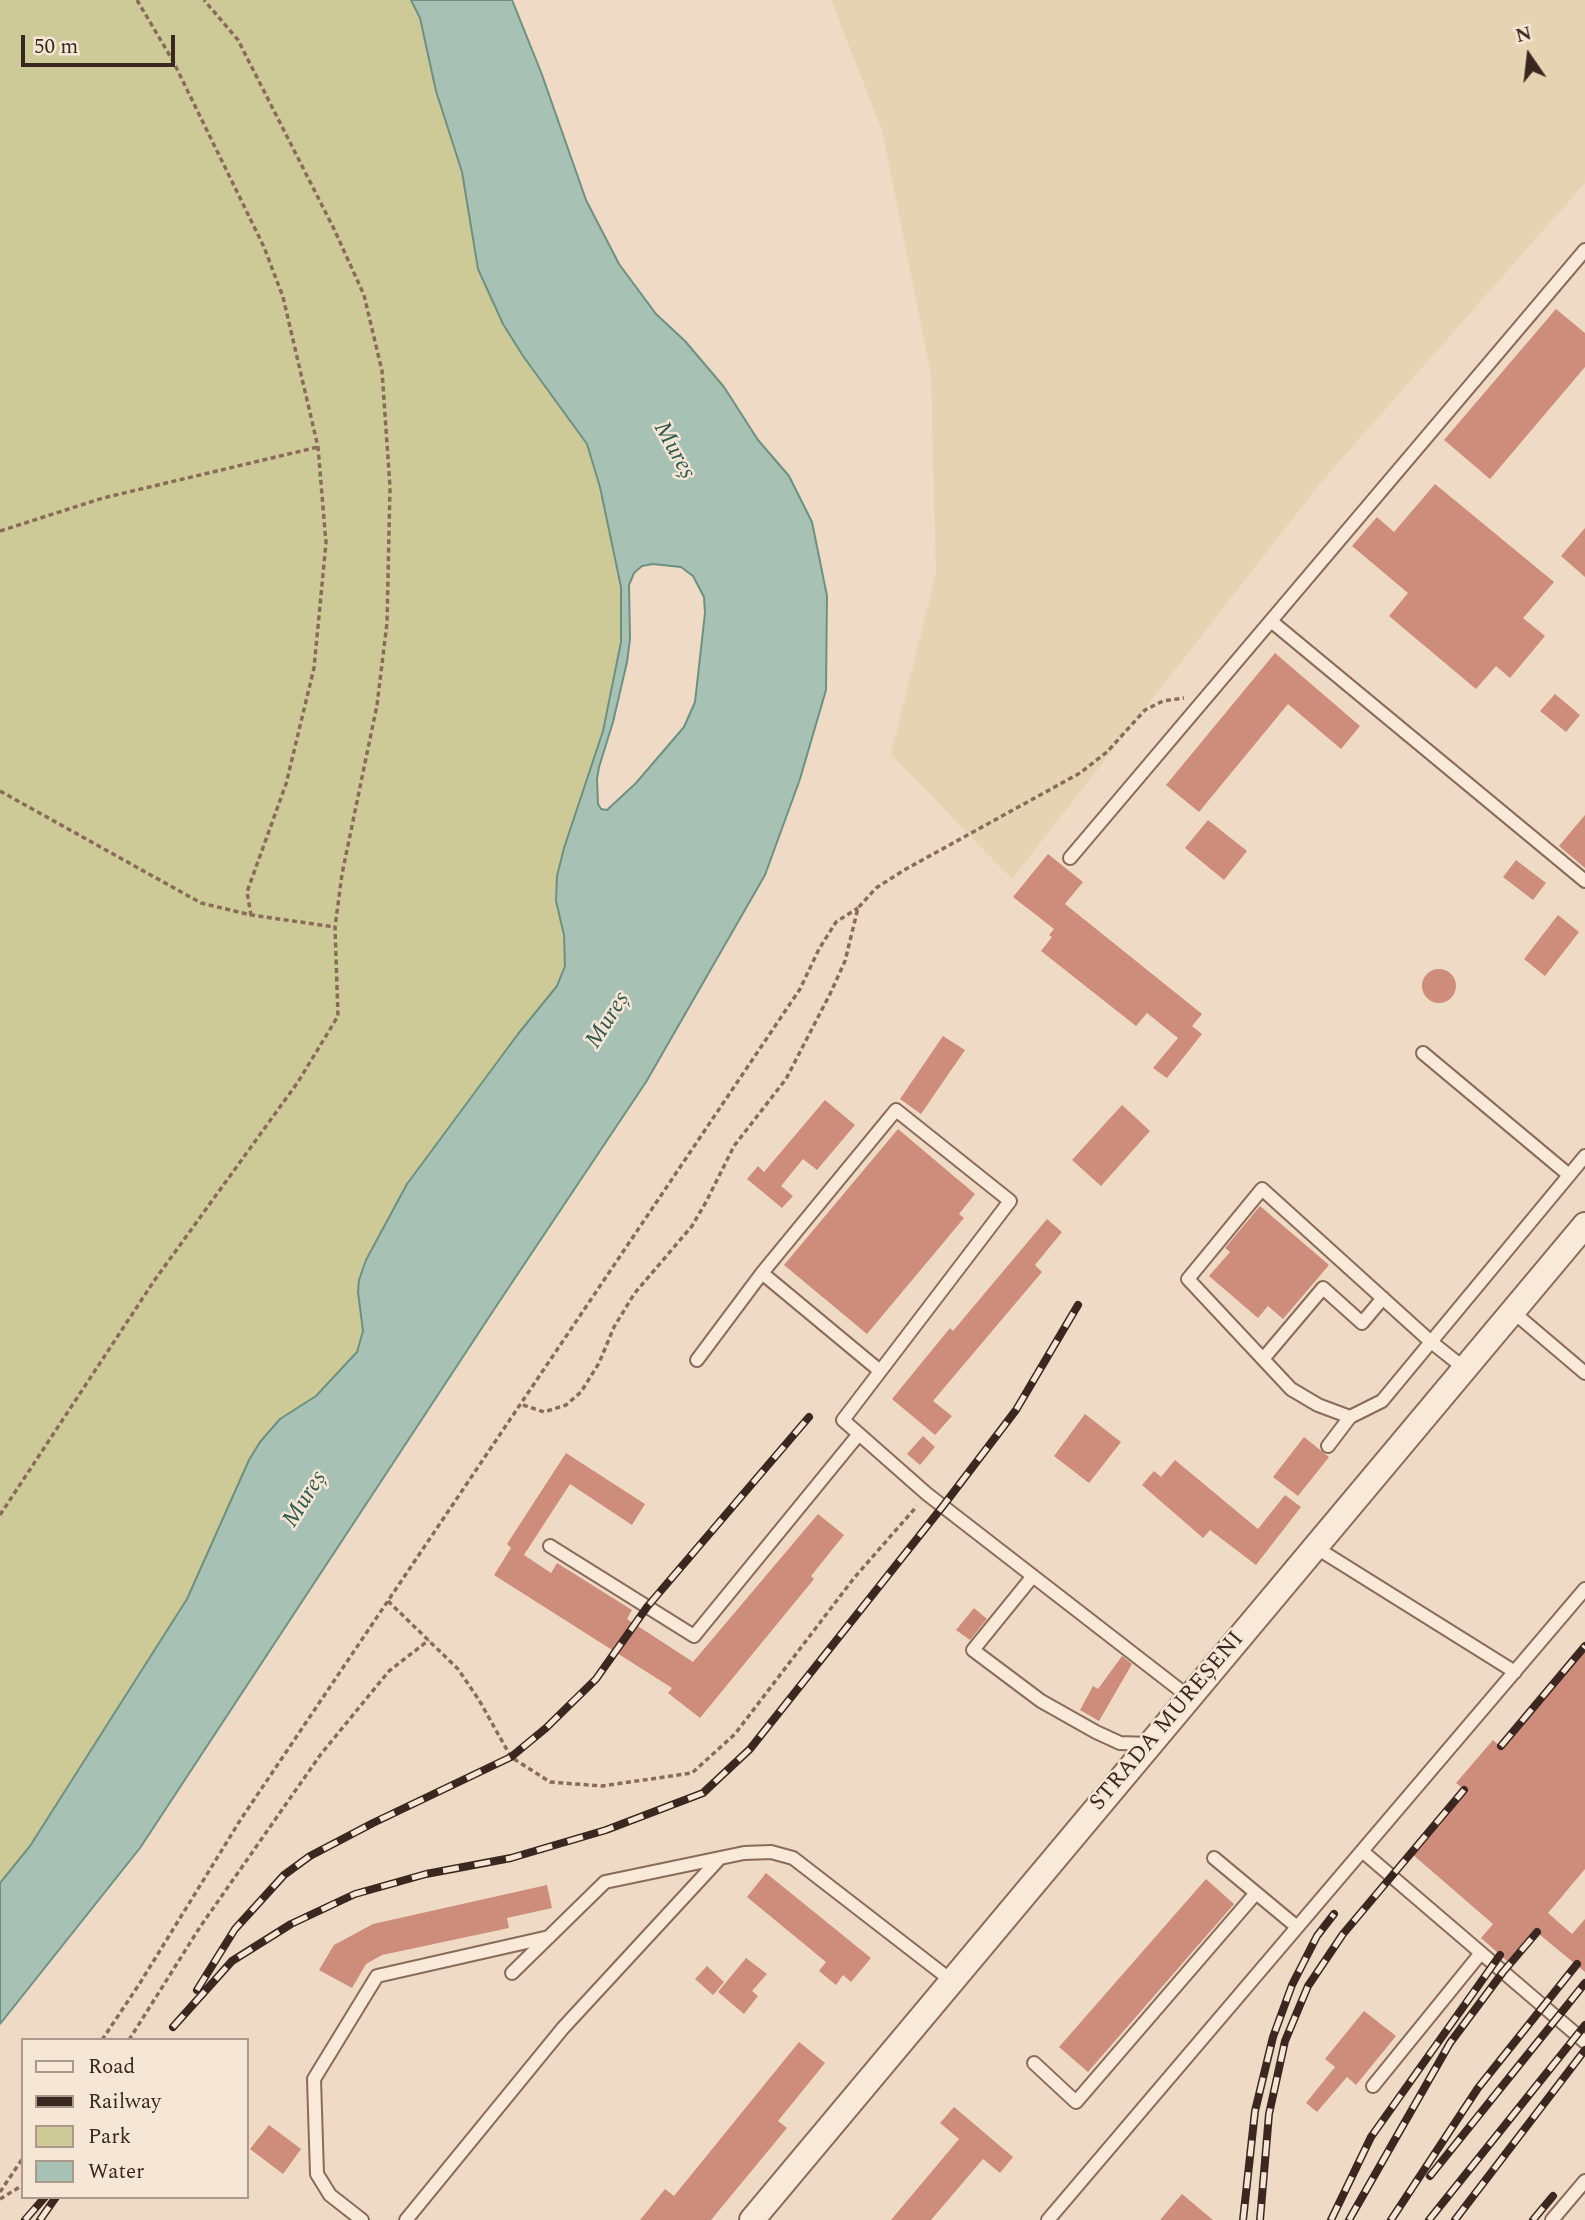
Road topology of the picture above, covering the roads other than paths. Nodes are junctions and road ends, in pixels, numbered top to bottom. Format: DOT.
graph roads {
  1 [pos="1585,250"];
  2 [pos="1271,621"];
  3 [pos="1070,858"];
  4 [pos="1585,881"];
  5 [pos="1423,1054"];
  6 [pos="1585,1156"];
  7 [pos="1569,1175"];
  8 [pos="1585,1225"];
  9 [pos="762,1273"];
  10 [pos="1383,1298"];
  11 [pos="1512,1311"];
  12 [pos="1430,1341"];
  13 [pos="1263,1359"];
  14 [pos="697,1360"];
  15 [pos="1464,1368"];
  16 [pos="880,1371"];
  17 [pos="1585,1373"];
  18 [pos="1350,1417"];
  19 [pos="859,1434"];
  20 [pos="1328,1446"];
  21 [pos="550,1546"];
  22 [pos="1315,1547"];
  23 [pos="1033,1576"];
  24 [pos="1585,1589"];
  25 [pos="1515,1672"];
  26 [pos="1189,1697"];
  27 [pos="1150,1744"];
  28 [pos="1362,1851"];
  29 [pos="720,1858"];
  30 [pos="1214,1858"];
  31 [pos="1256,1893"];
  32 [pos="1297,1927"];
  33 [pos="549,1937"];
  34 [pos="1481,1953"];
  35 [pos="512,1973"];
  36 [pos="953,1980"];
  37 [pos="1585,2042"];
  38 [pos="1034,2063"];
  39 [pos="1373,2086"];
  40 [pos="1585,2181"];
  41 [pos="362,2220"];
  42 [pos="406,2220"];
  43 [pos="752,2220"];
  44 [pos="1048,2220"];
  45 [pos="1552,2220"];
  1 -- 2 [label="lane"];
  2 -- 3 [label="lane"];
  2 -- 4 [label="lane"];
  5 -- 7 [label="lane"];
  6 -- 7 [label="lane"];
  7 -- 12 [label="lane"];
  8 -- 11 [label="street, STRADA MUREȘENI"];
  9 -- 14 [label="lane"];
  9 -- 16 [label="lane"];
  9 -- 16 [label="lane"];
  10 -- 12 [label="lane"];
  10 -- 13 [label="lane"];
  10 -- 13 [label="lane"];
  11 -- 15 [label="street, STRADA MUREȘENI"];
  11 -- 17 [label="lane"];
  12 -- 15 [label="lane"];
  12 -- 18 [label="lane"];
  13 -- 18 [label="lane"];
  15 -- 22 [label="street, STRADA MUREȘENI"];
  16 -- 19 [label="lane"];
  18 -- 20 [label="lane"];
  19 -- 21 [label="lane"];
  19 -- 23 [label="lane"];
  22 -- 25 [label="lane"];
  22 -- 26 [label="street, STRADA MUREȘENI"];
  23 -- 26 [label="lane"];
  23 -- 27 [label="lane"];
  24 -- 25 [label="lane"];
  25 -- 28 [label="lane"];
  26 -- 27 [label="street, STRADA MUREȘENI"];
  27 -- 36 [label="street, STRADA MUREȘENI"];
  28 -- 32 [label="lane"];
  28 -- 34 [label="lane"];
  29 -- 33 [label="lane"];
  29 -- 36 [label="lane"];
  29 -- 42 [label="lane"];
  30 -- 31 [label="lane"];
  31 -- 32 [label="lane"];
  31 -- 38 [label="lane"];
  32 -- 44 [label="lane"];
  33 -- 35 [label="lane"];
  33 -- 41 [label="lane"];
  34 -- 37 [label="lane"];
  34 -- 39 [label="lane"];
  36 -- 43 [label="street, STRADA MUREȘENI"];
  40 -- 45 [label="lane"];
}
